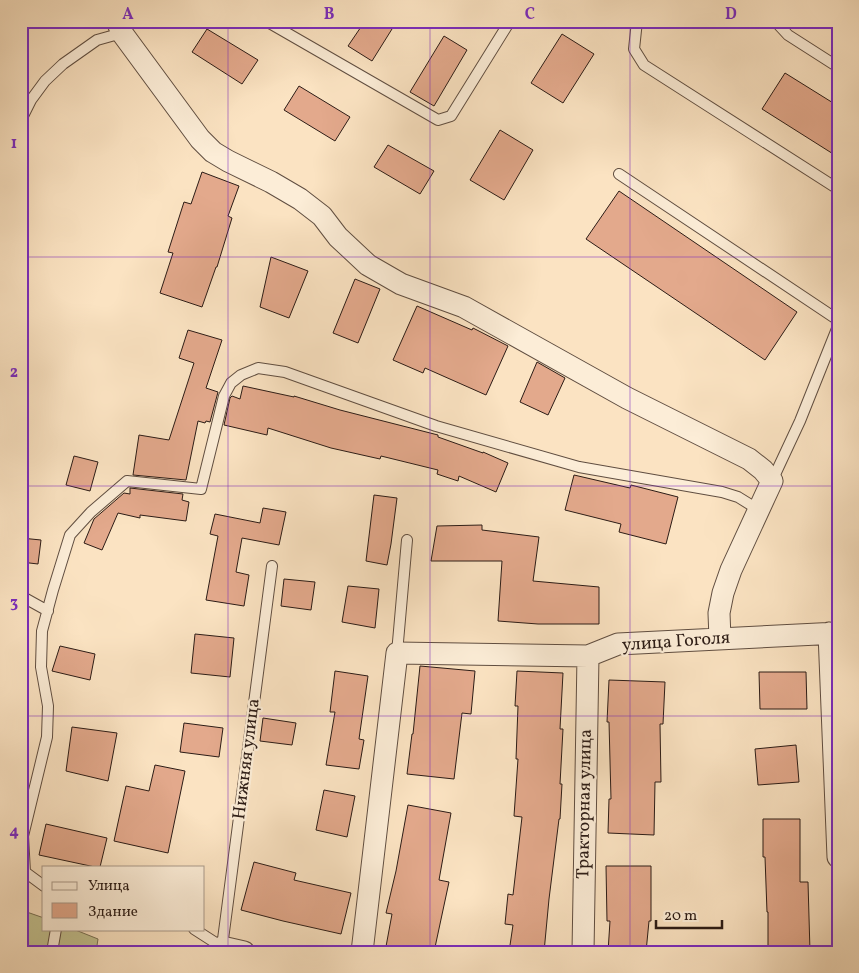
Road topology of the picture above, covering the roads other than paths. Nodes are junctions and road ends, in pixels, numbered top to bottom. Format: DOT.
graph roads {
  1 [pos="266,21"];
  2 [pos="510,21"];
  3 [pos="638,21"];
  4 [pos="775,21"];
  5 [pos="120,27"];
  6 [pos="838,67"];
  7 [pos="21,120"];
  8 [pos="619,174"];
  9 [pos="838,189"];
  10 [pos="838,320"];
  11 [pos="838,326"];
  12 [pos="772,481"];
  13 [pos="759,510"];
  14 [pos="407,540"];
  15 [pos="272,566"];
  16 [pos="21,596"];
  17 [pos="48,611"];
  18 [pos="834,633"];
  19 [pos="720,639"];
  20 [pos="397,653"];
  21 [pos="588,656"];
  22 [pos="838,857"];
  23 [pos="42,885"];
  24 [pos="56,930"];
  25 [pos="195,930"];
  26 [pos="221,949"];
  27 [pos="52,952"];
  28 [pos="244,952"];
  29 [pos="362,952"];
  30 [pos="583,952"];
  1 -- 2 [label="lane"];
  3 -- 9 [label="lane"];
  4 -- 6 [label="lane"];
  5 -- 7 [label="lane"];
  5 -- 12 [label="street"];
  8 -- 10 [label="lane"];
  11 -- 12 [label="lane"];
  12 -- 13 [label="street"];
  13 -- 17 [label="lane"];
  13 -- 19 [label="street"];
  14 -- 20 [label="lane"];
  15 -- 26 [label="lane, Нижняя улица"];
  16 -- 17 [label="lane"];
  17 -- 23 [label="lane"];
  18 -- 19 [label="street, улица Гоголя"];
  18 -- 22 [label="street"];
  19 -- 21 [label="street, улица Гоголя"];
  20 -- 21 [label="street, улица Гоголя"];
  20 -- 29 [label="street"];
  21 -- 30 [label="street, Тракторная улица"];
  24 -- 27 [label="lane"];
  25 -- 26 [label="lane"];
  26 -- 28 [label="street"];
}
